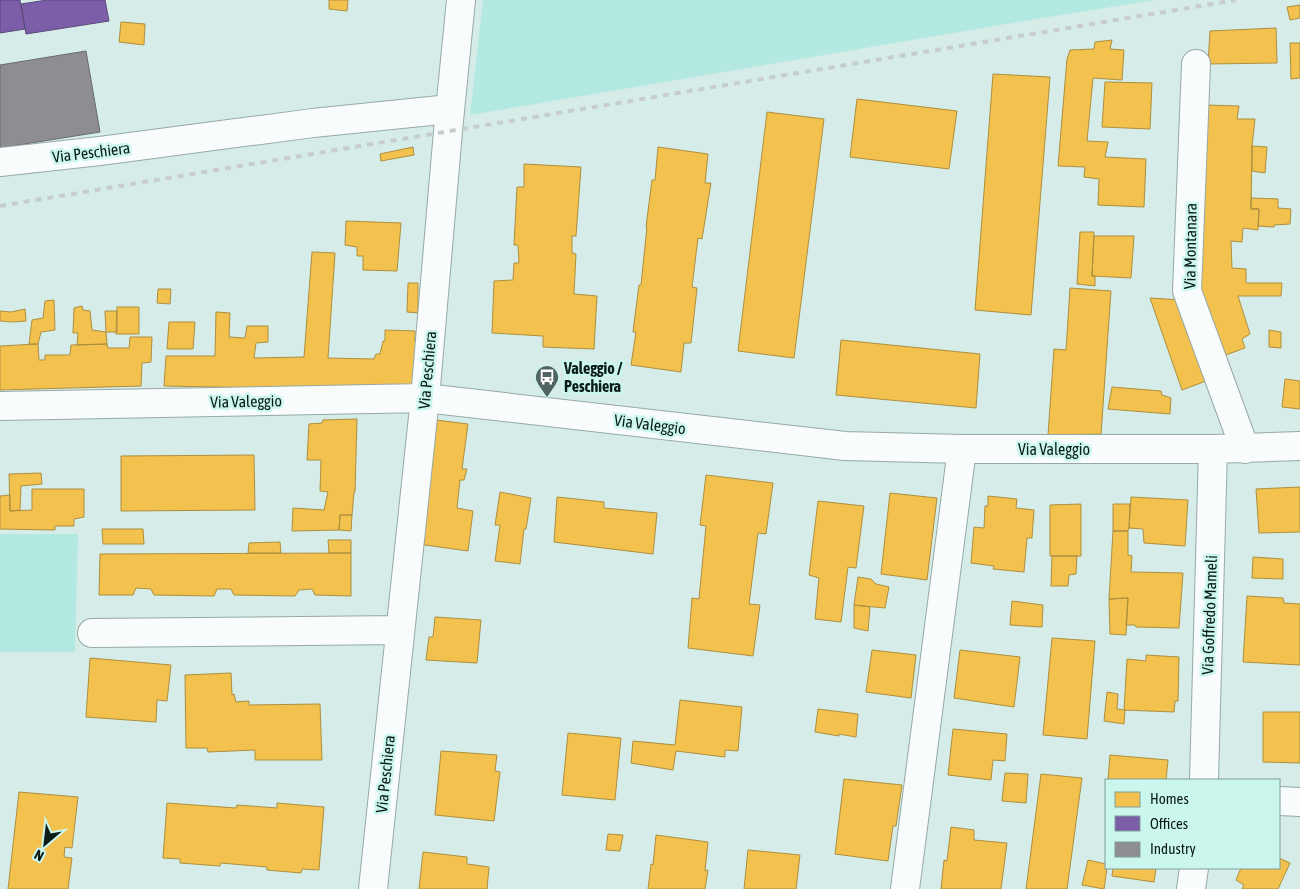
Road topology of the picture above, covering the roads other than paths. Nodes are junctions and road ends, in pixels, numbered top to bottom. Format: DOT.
graph roads {
  1 [pos="460,0"];
  2 [pos="1196,64"];
  3 [pos="450,108"];
  4 [pos="0,162"];
  5 [pos="425,398"];
  6 [pos="0,406"];
  7 [pos="1300,446"];
  8 [pos="962,449"];
  9 [pos="1213,449"];
  10 [pos="1245,449"];
  11 [pos="399,630"];
  12 [pos="92,632"];
  13 [pos="1204,779"];
  14 [pos="1280,802"];
  15 [pos="1300,802"];
  16 [pos="1194,869"];
  17 [pos="373,889"];
  18 [pos="904,889"];
  19 [pos="1192,889"];
  1 -- 3 [label="street, Via Peschiera"];
  2 -- 10 [label="street, Via Montanara"];
  3 -- 4 [label="street, Via Peschiera"];
  3 -- 5 [label="street, Via Peschiera"];
  5 -- 6 [label="street, Via Valeggio"];
  5 -- 8 [label="street, Via Valeggio"];
  5 -- 11 [label="street, Via Peschiera"];
  7 -- 10 [label="street, Via Valeggio"];
  8 -- 9 [label="street, Via Valeggio"];
  8 -- 18 [label="street"];
  9 -- 10 [label="street, Via Valeggio"];
  9 -- 13 [label="street, Via Goffredo Mameli"];
  11 -- 12 [label="street"];
  11 -- 17 [label="street, Via Peschiera"];
  14 -- 15 [label="street"];
  16 -- 19 [label="street"];
}
